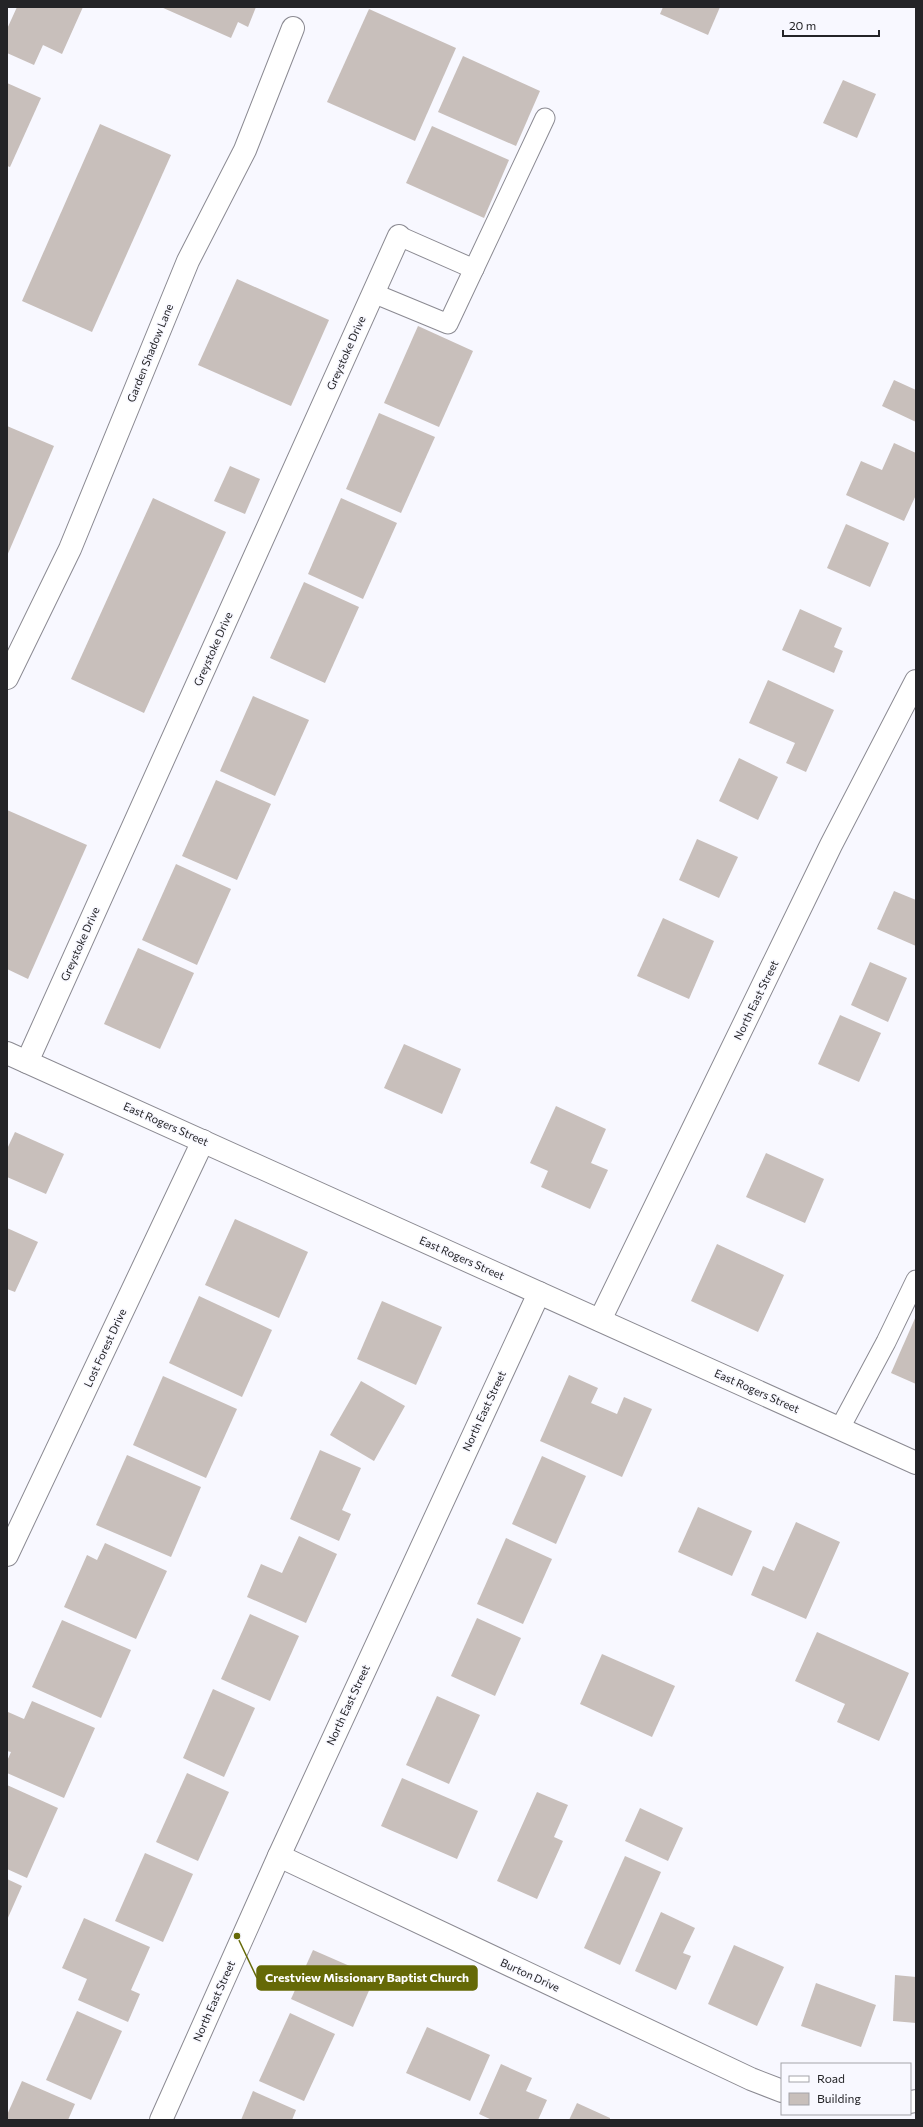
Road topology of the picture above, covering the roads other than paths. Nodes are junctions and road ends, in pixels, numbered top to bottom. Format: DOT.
graph roads {
  1 [pos="293,28"];
  2 [pos="545,118"];
  3 [pos="399,236"];
  4 [pos="474,269"];
  5 [pos="373,293"];
  6 [pos="7,678"];
  7 [pos="916,682"];
  8 [pos="7,1053"];
  9 [pos="27,1062"];
  10 [pos="203,1141"];
  11 [pos="916,1280"];
  12 [pos="539,1292"];
  13 [pos="600,1320"];
  14 [pos="840,1428"];
  15 [pos="916,1463"];
  16 [pos="7,1555"];
  17 [pos="278,1856"];
  18 [pos="781,2091"];
  19 [pos="161,2120"];
  1 -- 6 [label="street, Garden Shadow Lane"];
  2 -- 4 [label="lane"];
  3 -- 4 [label="lane"];
  3 -- 5 [label="street, Greystoke Drive"];
  4 -- 5 [label="lane"];
  5 -- 9 [label="street, Greystoke Drive"];
  7 -- 13 [label="street, North East Street"];
  8 -- 9 [label="street, East Rogers Street"];
  9 -- 10 [label="street, East Rogers Street"];
  10 -- 12 [label="street, East Rogers Street"];
  10 -- 16 [label="street, Lost Forest Drive"];
  11 -- 14 [label="lane"];
  12 -- 13 [label="street, East Rogers Street"];
  12 -- 17 [label="street, North East Street"];
  13 -- 14 [label="street, East Rogers Street"];
  14 -- 15 [label="street, East Rogers Street"];
  17 -- 18 [label="street, Burton Drive"];
  17 -- 19 [label="street, North East Street"];
}
